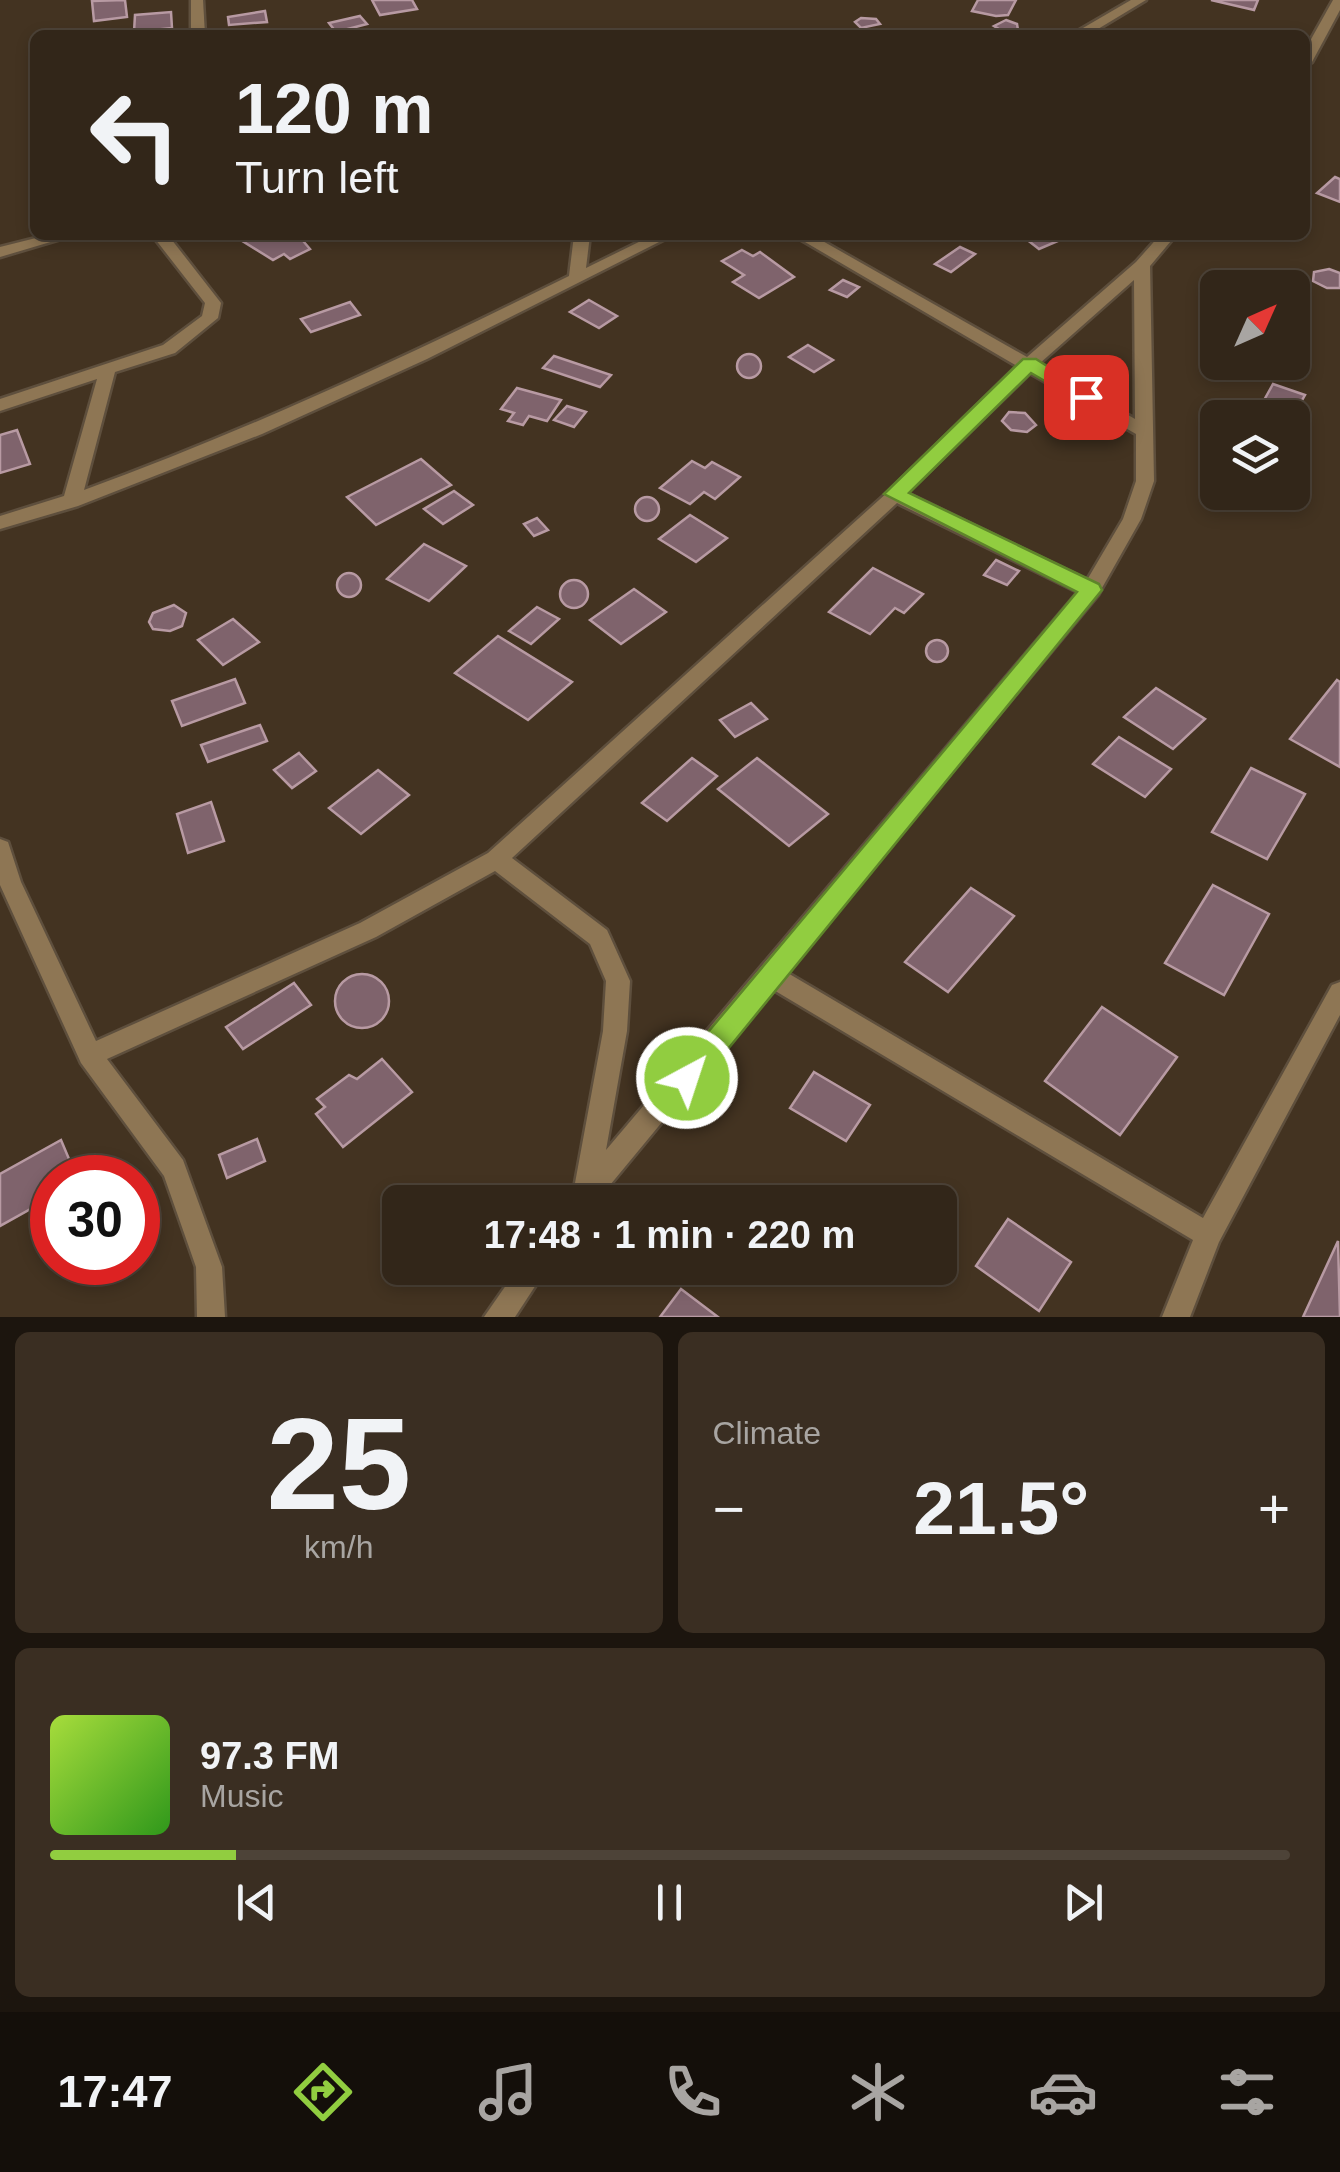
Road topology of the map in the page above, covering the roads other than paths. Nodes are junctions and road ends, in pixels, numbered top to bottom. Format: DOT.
graph roads {
  1 [pos="197,0"];
  2 [pos="1140,0"];
  3 [pos="1339,0"];
  4 [pos="198,30"];
  5 [pos="1087,30"];
  6 [pos="1310,53"];
  7 [pos="47,240"];
  8 [pos="164,240"];
  9 [pos="581,240"];
  10 [pos="656,240"];
  11 [pos="810,240"];
  12 [pos="1164,240"];
  13 [pos="0,252"];
  14 [pos="1142,265"];
  15 [pos="577,278"];
  16 [pos="1030,364"];
  17 [pos="108,372"];
  18 [pos="0,405"];
  19 [pos="1142,430"];
  20 [pos="894,494"];
  21 [pos="72,502"];
  22 [pos="0,523"];
  23 [pos="1091,590"];
  24 [pos="0,848"];
  25 [pos="496,859"];
  26 [pos="771,976"];
  27 [pos="1340,992"];
  28 [pos="90,1055"];
  29 [pos="586,1185"];
  30 [pos="594,1185"];
  31 [pos="1208,1235"];
  32 [pos="522,1285"];
  33 [pos="212,1317"];
  34 [pos="498,1317"];
  35 [pos="1176,1317"];
  1 -- 4 [label="street"];
  2 -- 5 [label="street"];
  3 -- 6 [label="street"];
  7 -- 13 [label="street"];
  8 -- 17 [label="street"];
  9 -- 15 [label="street"];
  10 -- 15 [label="street"];
  11 -- 16 [label="street"];
  12 -- 14 [label="street"];
  14 -- 16 [label="street"];
  14 -- 19 [label="street"];
  15 -- 21 [label="street"];
  16 -- 19 [label="street"];
  16 -- 20 [label="street"];
  17 -- 18 [label="street"];
  17 -- 21 [label="street"];
  19 -- 23 [label="street"];
  20 -- 23 [label="street"];
  20 -- 25 [label="street"];
  21 -- 22 [label="street"];
  23 -- 26 [label="street"];
  24 -- 28 [label="street"];
  25 -- 28 [label="street"];
  25 -- 29 [label="street"];
  26 -- 30 [label="street"];
  26 -- 31 [label="street"];
  27 -- 31 [label="street"];
  28 -- 33 [label="street"];
  31 -- 35 [label="street"];
  32 -- 34 [label="street"];
}
